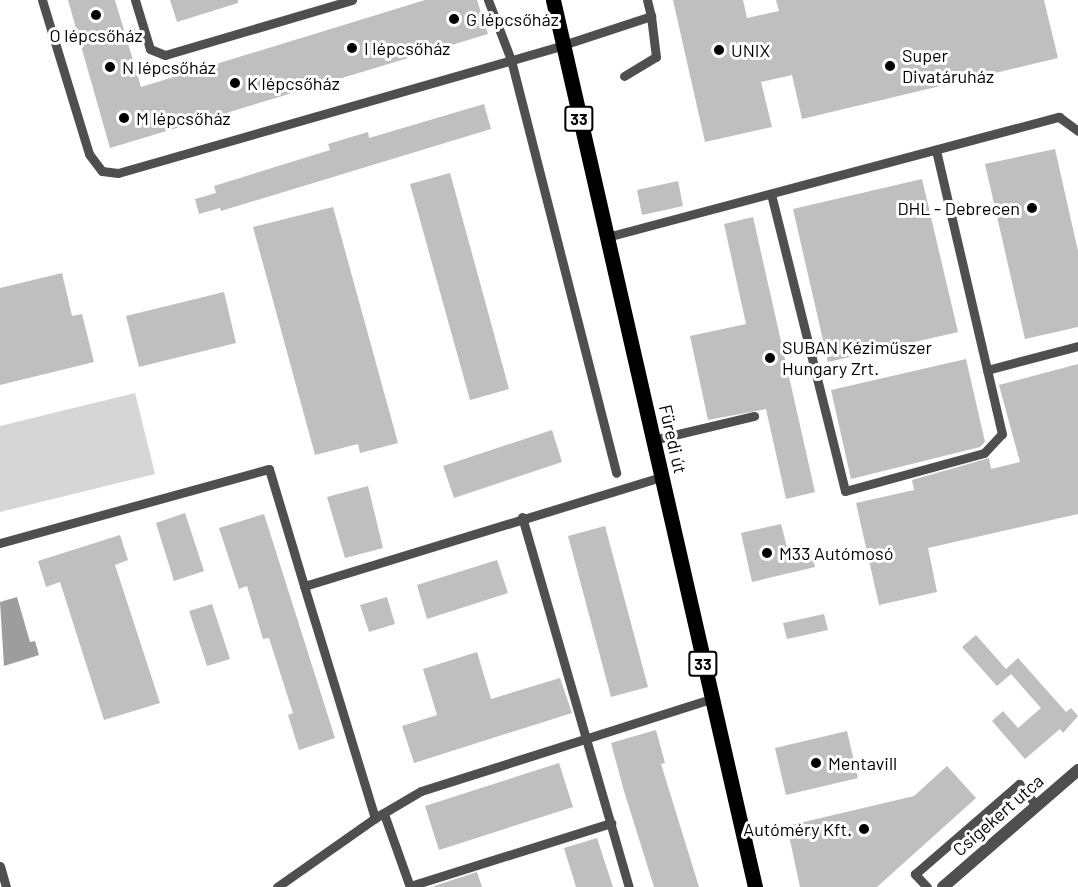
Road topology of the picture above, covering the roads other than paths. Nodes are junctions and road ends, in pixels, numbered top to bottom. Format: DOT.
graph roads {
  1 [pos="42,0"];
  2 [pos="135,0"];
  3 [pos="352,0"];
  4 [pos="488,0"];
  5 [pos="553,0"];
  6 [pos="647,0"];
  7 [pos="651,16"];
  8 [pos="563,45"];
  9 [pos="511,60"];
  10 [pos="624,76"];
  11 [pos="1078,131"];
  12 [pos="936,150"];
  13 [pos="771,194"];
  14 [pos="606,237"];
  15 [pos="1078,346"];
  16 [pos="987,370"];
  17 [pos="754,416"];
  18 [pos="653,440"];
  19 [pos="616,472"];
  20 [pos="661,477"];
  21 [pos="522,517"];
  22 [pos="0,543"];
  23 [pos="304,586"];
  24 [pos="711,699"];
  25 [pos="588,740"];
  26 [pos="1078,770"];
  27 [pos="1036,805"];
  28 [pos="380,816"];
  29 [pos="611,823"];
  30 [pos="0,866"];
  31 [pos="410,886"];
  32 [pos="6,887"];
  33 [pos="277,887"];
  34 [pos="629,887"];
  35 [pos="755,887"];
  36 [pos="927,887"];
  37 [pos="943,887"];
  1 -- 9 [label="lane"];
  2 -- 3 [label="lane"];
  4 -- 9 [label="lane"];
  5 -- 8 [label="main road, Füredi út / 33"];
  6 -- 7 [label="lane"];
  7 -- 8 [label="lane"];
  7 -- 10 [label="lane"];
  8 -- 9 [label="lane"];
  8 -- 14 [label="main road, Füredi út / 33"];
  9 -- 19 [label="lane"];
  11 -- 12 [label="lane"];
  12 -- 13 [label="lane"];
  12 -- 16 [label="lane"];
  13 -- 14 [label="lane"];
  13 -- 16 [label="lane"];
  14 -- 18 [label="main road, Füredi út / 33"];
  15 -- 16 [label="lane"];
  17 -- 18 [label="lane"];
  18 -- 20 [label="main road, Füredi út / 33"];
  20 -- 21 [label="lane"];
  20 -- 24 [label="main road, Füredi út / 33"];
  21 -- 23 [label="lane"];
  21 -- 25 [label="lane"];
  22 -- 23 [label="lane"];
  23 -- 28 [label="lane"];
  24 -- 25 [label="lane"];
  24 -- 35 [label="main road, Füredi út / 33"];
  25 -- 28 [label="lane"];
  25 -- 29 [label="lane"];
  26 -- 27 [label="street, Csigekert utca"];
  27 -- 36 [label="lane"];
  27 -- 37 [label="street, Csigekert utca"];
  28 -- 31 [label="lane"];
  28 -- 33 [label="lane"];
  29 -- 31 [label="lane"];
  29 -- 34 [label="lane"];
  30 -- 32 [label="lane"];
}
